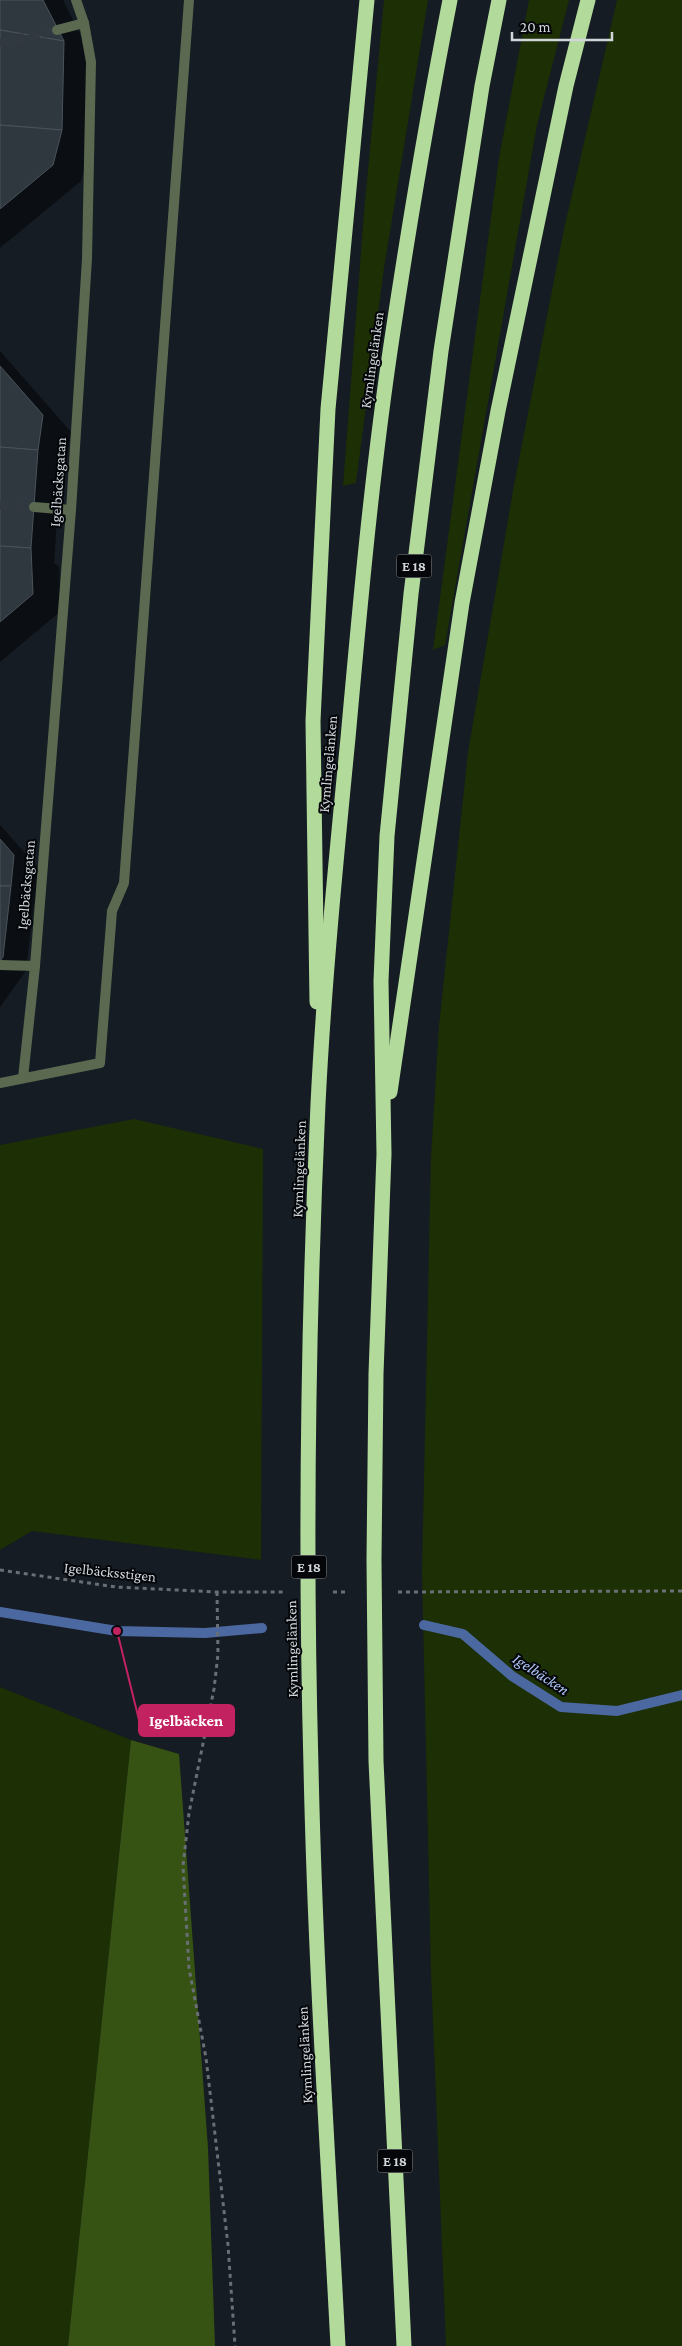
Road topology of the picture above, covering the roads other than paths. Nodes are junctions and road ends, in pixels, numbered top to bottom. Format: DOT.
graph roads {
  1 [pos="76,0"];
  2 [pos="188,0"];
  3 [pos="367,0"];
  4 [pos="450,0"];
  5 [pos="499,0"];
  6 [pos="588,0"];
  7 [pos="84,23"];
  8 [pos="56,30"];
  9 [pos="34,507"];
  10 [pos="71,510"];
  11 [pos="0,965"];
  12 [pos="35,966"];
  13 [pos="23,1078"];
  14 [pos="0,1083"];
  15 [pos="318,1098"];
  16 [pos="383,1138"];
  17 [pos="338,2346"];
  18 [pos="404,2346"];
  1 -- 7 [label="street, Igelbäcksgatan"];
  2 -- 13 [label="street"];
  3 -- 15 [label="highway"];
  4 -- 15 [label="highway, Kymlingelänken / E 18"];
  5 -- 16 [label="highway, E 18"];
  6 -- 16 [label="highway"];
  7 -- 8 [label="street"];
  7 -- 10 [label="street, Igelbäcksgatan"];
  9 -- 10 [label="street"];
  10 -- 12 [label="street, Igelbäcksgatan"];
  11 -- 12 [label="street"];
  12 -- 13 [label="street, Igelbäcksgatan"];
  13 -- 14 [label="street"];
  15 -- 17 [label="highway, Kymlingelänken / E 18"];
  16 -- 18 [label="highway, E 18"];
}
